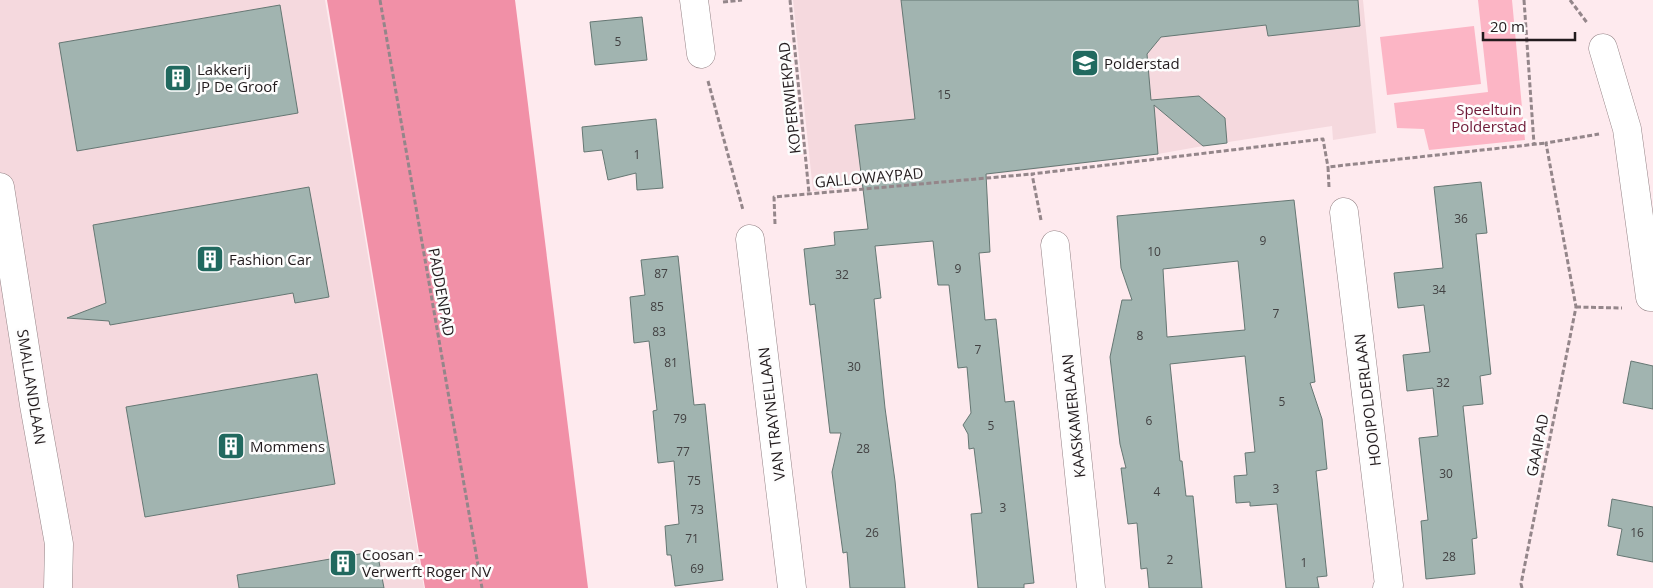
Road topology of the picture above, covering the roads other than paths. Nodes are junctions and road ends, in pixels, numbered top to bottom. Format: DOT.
graph roads {
  1 [pos="694,0"];
  2 [pos="1603,48"];
  3 [pos="701,54"];
  4 [pos="0,187"];
  5 [pos="1344,212"];
  6 [pos="750,240"];
  7 [pos="1055,245"];
  8 [pos="1652,297"];
  9 [pos="58,588"];
  10 [pos="792,588"];
  11 [pos="1090,588"];
  12 [pos="1387,588"];
  1 -- 3 [label="street"];
  2 -- 8 [label="street"];
  4 -- 9 [label="street, SMALLANDLAAN"];
  5 -- 12 [label="street, HOOIPOLDERLAAN"];
  6 -- 10 [label="street, VAN TRAYNELLAAN"];
  7 -- 11 [label="street, KAASKAMERLAAN"];
}
